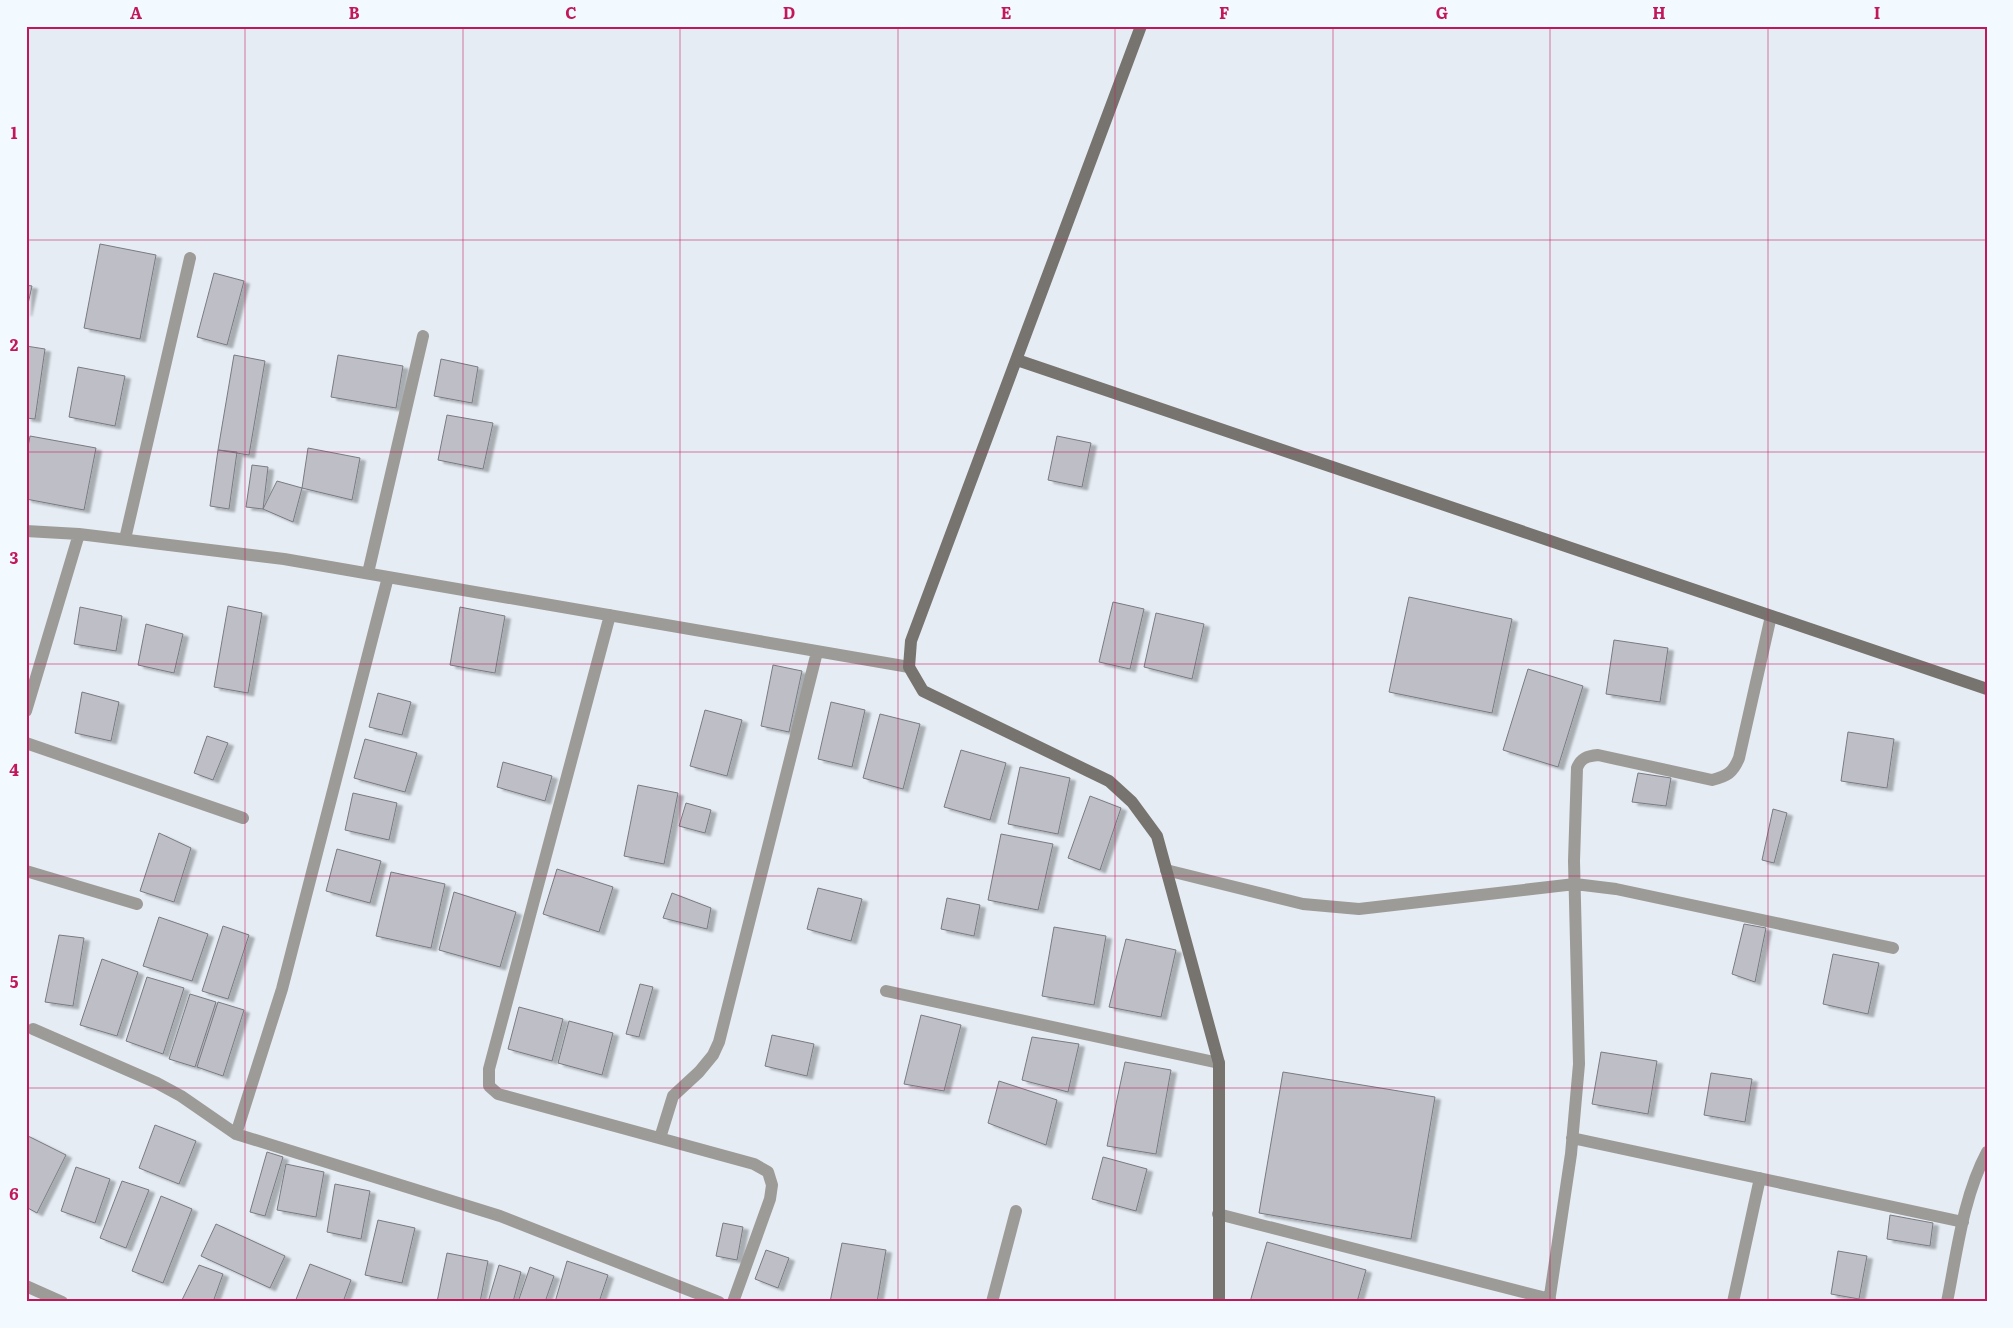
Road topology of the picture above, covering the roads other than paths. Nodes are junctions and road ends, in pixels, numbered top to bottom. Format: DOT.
graph roads {
  1 [pos="1141,26"];
  2 [pos="190,258"];
  3 [pos="423,336"];
  4 [pos="1017,360"];
  5 [pos="26,531"];
  6 [pos="79,534"];
  7 [pos="125,540"];
  8 [pos="368,573"];
  9 [pos="388,577"];
  10 [pos="610,615"];
  11 [pos="1771,616"];
  12 [pos="817,652"];
  13 [pos="909,667"];
  14 [pos="1987,689"];
  15 [pos="26,711"];
  16 [pos="26,743"];
  17 [pos="243,818"];
  18 [pos="1166,870"];
  19 [pos="26,871"];
  20 [pos="1574,884"];
  21 [pos="136,904"];
  22 [pos="1892,948"];
  23 [pos="886,991"];
  24 [pos="33,1029"];
  25 [pos="1219,1063"];
  26 [pos="236,1134"];
  27 [pos="660,1138"];
  28 [pos="1572,1138"];
  29 [pos="1987,1152"];
  30 [pos="1760,1178"];
  31 [pos="1016,1211"];
  32 [pos="1218,1214"];
  33 [pos="1963,1222"];
  34 [pos="26,1286"];
  35 [pos="1550,1300"];
  36 [pos="62,1302"];
  37 [pos="719,1302"];
  38 [pos="732,1302"];
  39 [pos="992,1302"];
  40 [pos="1219,1302"];
  41 [pos="1733,1302"];
  42 [pos="1947,1302"];
  1 -- 4 [label="street"];
  2 -- 7 [label="street"];
  3 -- 8 [label="street"];
  4 -- 11 [label="street"];
  4 -- 13 [label="street"];
  5 -- 6 [label="street"];
  6 -- 7 [label="street"];
  6 -- 15 [label="street"];
  7 -- 8 [label="street"];
  8 -- 9 [label="street"];
  9 -- 10 [label="street"];
  9 -- 26 [label="street"];
  10 -- 12 [label="street"];
  10 -- 27 [label="street"];
  11 -- 14 [label="street"];
  11 -- 20 [label="street"];
  12 -- 13 [label="street"];
  12 -- 27 [label="street"];
  13 -- 18 [label="street"];
  16 -- 17 [label="street"];
  18 -- 20 [label="street"];
  18 -- 25 [label="street"];
  19 -- 21 [label="street"];
  20 -- 22 [label="street"];
  20 -- 28 [label="street"];
  23 -- 25 [label="street"];
  24 -- 26 [label="street"];
  25 -- 32 [label="street"];
  26 -- 37 [label="street"];
  27 -- 38 [label="street"];
  28 -- 30 [label="street"];
  28 -- 35 [label="street"];
  29 -- 33 [label="street"];
  30 -- 33 [label="street"];
  30 -- 41 [label="street"];
  31 -- 39 [label="street"];
  32 -- 35 [label="street"];
  32 -- 40 [label="street"];
  33 -- 42 [label="street"];
  34 -- 36 [label="street"];
}
